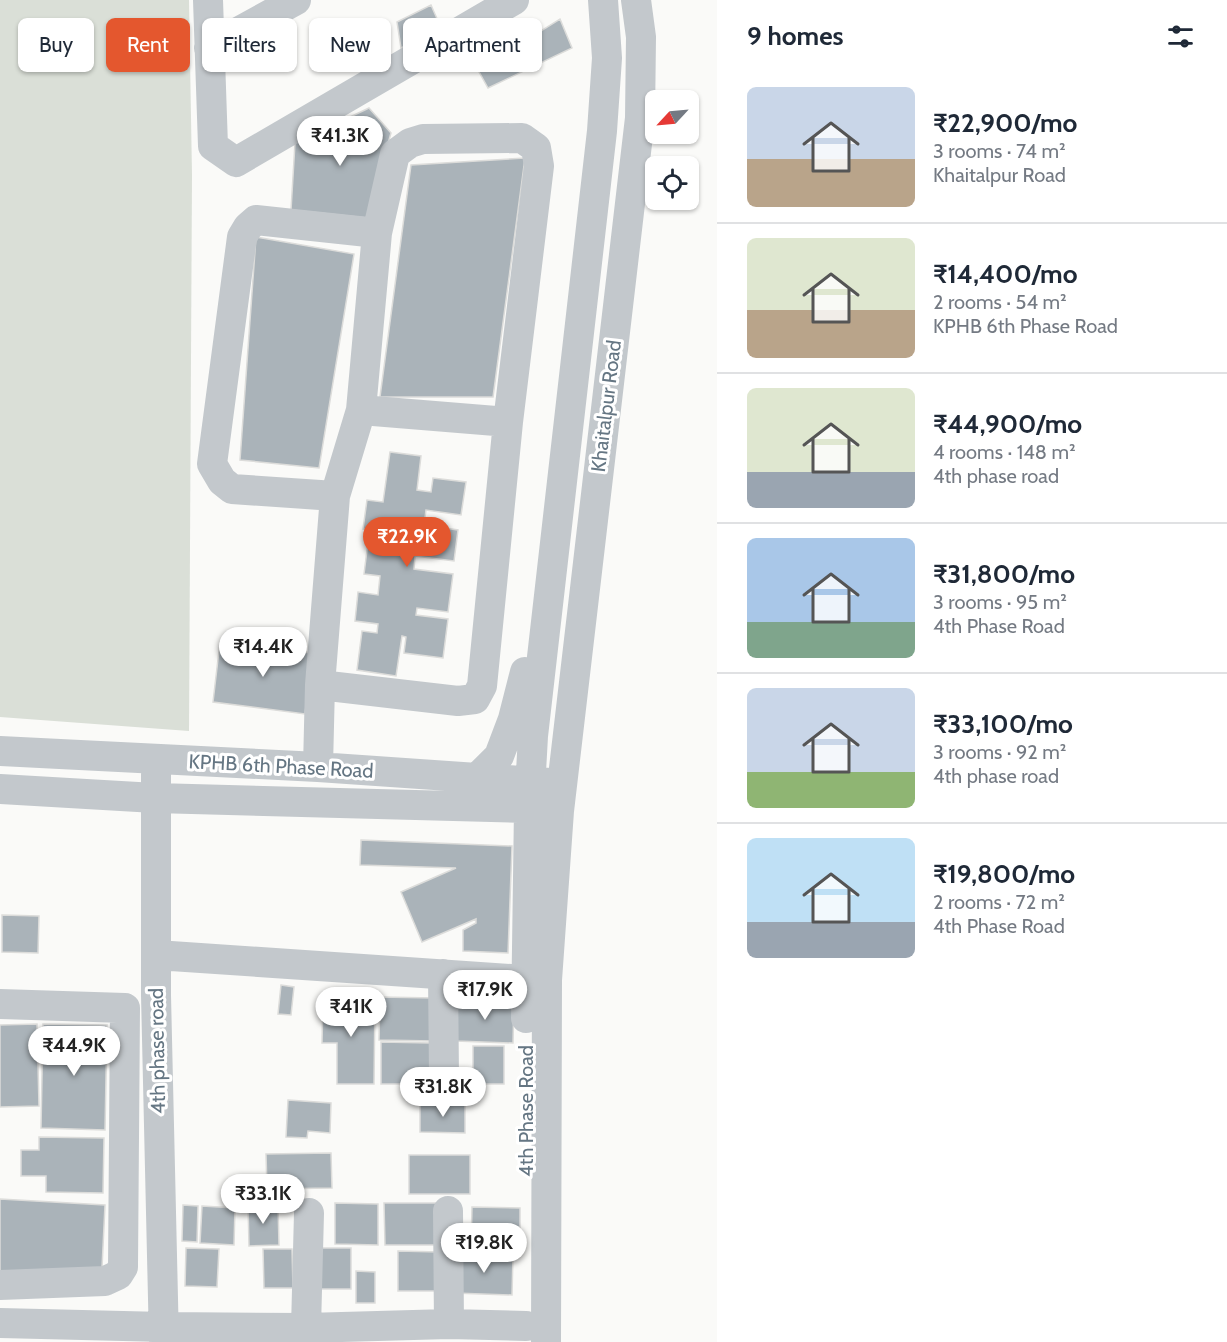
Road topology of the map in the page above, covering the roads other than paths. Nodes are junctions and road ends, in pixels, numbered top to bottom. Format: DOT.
graph roads {
  1 [pos="208,0"];
  2 [pos="296,0"];
  3 [pos="514,0"];
  4 [pos="603,0"];
  5 [pos="636,0"];
  6 [pos="208,18"];
  7 [pos="263,18"];
  8 [pos="210,72"];
  9 [pos="377,233"];
  10 [pos="361,410"];
  11 [pos="508,422"];
  12 [pos="335,496"];
  13 [pos="544,636"];
  14 [pos="320,684"];
  15 [pos="0,751"];
  16 [pos="156,759"];
  17 [pos="318,767"];
  18 [pos="477,778"];
  19 [pos="0,789"];
  20 [pos="530,795"];
  21 [pos="155,798"];
  22 [pos="560,798"];
  23 [pos="156,955"];
  24 [pos="444,974"];
  25 [pos="526,980"];
  26 [pos="0,1004"];
  27 [pos="444,1077"];
  28 [pos="448,1211"];
  29 [pos="309,1213"];
  30 [pos="0,1285"];
  31 [pos="0,1323"];
  32 [pos="449,1324"];
  33 [pos="306,1328"];
  34 [pos="385,1334"];
  35 [pos="164,1335"];
  36 [pos="533,1337"];
  1 -- 6 [label="street"];
  2 -- 7 [label="street"];
  3 -- 8 [label="street"];
  4 -- 13 [label="street, Khaitalpur Road"];
  5 -- 22 [label="street, Khaitalpur Road"];
  9 -- 10 [label="street"];
  9 -- 11 [label="street"];
  9 -- 12 [label="street"];
  10 -- 11 [label="street"];
  10 -- 12 [label="street"];
  11 -- 14 [label="street"];
  12 -- 14 [label="street"];
  13 -- 18 [label="street"];
  13 -- 20 [label="street, Khaitalpur Road"];
  14 -- 17 [label="street"];
  15 -- 16 [label="street, KPHB 6th Phase Road"];
  16 -- 17 [label="street, KPHB 6th Phase Road"];
  16 -- 21 [label="street, 4th phase road"];
  17 -- 18 [label="street, KPHB 6th Phase Road"];
  18 -- 20 [label="street, KPHB 6th Phase Road"];
  19 -- 21 [label="street, KPHB 6th Phase Road"];
  20 -- 21 [label="street, KPHB 6th Phase Road"];
  20 -- 22 [label="street, KPHB 6th Phase Road"];
  20 -- 25 [label="street, 4th Phase Road"];
  21 -- 23 [label="street, 4th phase road"];
  22 -- 36 [label="street, 4th Phase Road"];
  23 -- 24 [label="street"];
  23 -- 35 [label="street, 4th phase road"];
  24 -- 25 [label="street"];
  24 -- 27 [label="street"];
  25 -- 36 [label="street, 4th Phase Road"];
  26 -- 30 [label="street"];
  28 -- 32 [label="street"];
  29 -- 33 [label="street"];
  31 -- 35 [label="street"];
  32 -- 34 [label="street"];
  32 -- 36 [label="street"];
  33 -- 34 [label="street"];
  33 -- 35 [label="street"];
}
